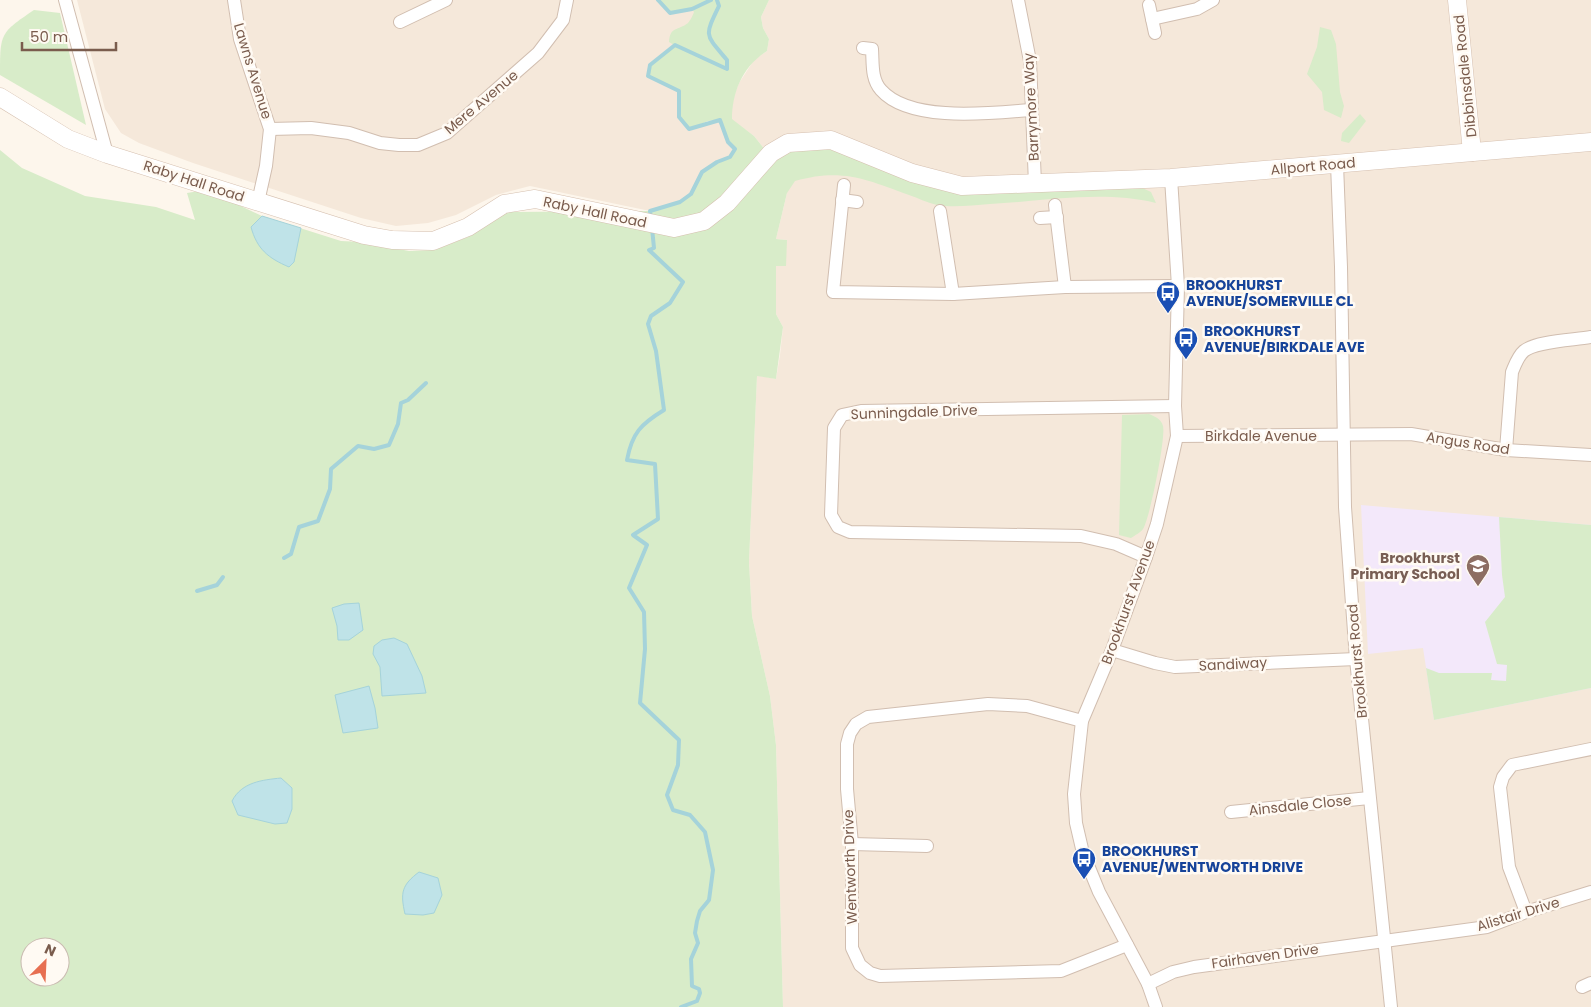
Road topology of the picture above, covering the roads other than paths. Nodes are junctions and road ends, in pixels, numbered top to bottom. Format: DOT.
graph roads {
  1 [pos="65,0"];
  2 [pos="234,0"];
  3 [pos="446,0"];
  4 [pos="567,0"];
  5 [pos="1018,0"];
  6 [pos="1213,0"];
  7 [pos="1457,0"];
  8 [pos="1149,5"];
  9 [pos="1152,19"];
  10 [pos="400,22"];
  11 [pos="1154,33"];
  12 [pos="863,48"];
  13 [pos="0,97"];
  14 [pos="1031,110"];
  15 [pos="270,129"];
  16 [pos="1591,142"];
  17 [pos="1472,152"];
  18 [pos="107,154"];
  19 [pos="1337,164"];
  20 [pos="1171,178"];
  21 [pos="844,184"];
  22 [pos="1035,184"];
  23 [pos="842,200"];
  24 [pos="258,202"];
  25 [pos="857,202"];
  26 [pos="940,212"];
  27 [pos="1040,218"];
  28 [pos="1178,286"];
  29 [pos="1065,288"];
  30 [pos="953,294"];
  31 [pos="1591,337"];
  32 [pos="1175,406"];
  33 [pos="1177,436"];
  34 [pos="1344,436"];
  35 [pos="1506,450"];
  36 [pos="1591,455"];
  37 [pos="1146,558"];
  38 [pos="1112,650"];
  39 [pos="1356,659"];
  40 [pos="1082,721"];
  41 [pos="1591,749"];
  42 [pos="1369,798"];
  43 [pos="1231,812"];
  44 [pos="852,844"];
  45 [pos="927,846"];
  46 [pos="1591,892"];
  47 [pos="1526,912"];
  48 [pos="1384,939"];
  49 [pos="1127,945"];
  50 [pos="1148,984"];
  51 [pos="1156,1007"];
  52 [pos="1391,1007"];
  1 -- 18 [label="street"];
  2 -- 15 [label="street, Lawns Avenue"];
  3 -- 10 [label="street"];
  4 -- 15 [label="street, Mere Avenue"];
  5 -- 14 [label="street, Barrymore Way"];
  6 -- 9 [label="street"];
  7 -- 17 [label="street, Dibbinsdale Road"];
  8 -- 9 [label="street"];
  9 -- 11 [label="street"];
  12 -- 14 [label="street"];
  13 -- 18 [label="street, Raby Hall Road"];
  14 -- 22 [label="street, Barrymore Way"];
  15 -- 24 [label="street, Lawns Avenue"];
  16 -- 17 [label="street, Allport Road"];
  17 -- 19 [label="street, Allport Road"];
  18 -- 24 [label="street, Raby Hall Road"];
  19 -- 20 [label="street, Allport Road"];
  19 -- 34 [label="street, Brookhurst Road"];
  20 -- 22 [label="street, Allport Road"];
  20 -- 28 [label="street, Brookhurst Avenue"];
  21 -- 23 [label="street"];
  22 -- 24 [label="street, Raby Hall Road"];
  23 -- 25 [label="street"];
  23 -- 30 [label="street"];
  26 -- 30 [label="street"];
  27 -- 29 [label="street"];
  28 -- 29 [label="street"];
  28 -- 32 [label="street, Brookhurst Avenue"];
  29 -- 30 [label="street"];
  31 -- 35 [label="street"];
  32 -- 33 [label="street, Brookhurst Avenue"];
  32 -- 37 [label="street, Sunningdale Drive"];
  33 -- 34 [label="street, Birkdale Avenue"];
  33 -- 37 [label="street, Brookhurst Avenue"];
  34 -- 35 [label="street, Angus Road"];
  34 -- 39 [label="street, Brookhurst Road"];
  35 -- 36 [label="street, Angus Road"];
  37 -- 38 [label="street, Brookhurst Avenue"];
  38 -- 39 [label="street, Sandiway"];
  38 -- 40 [label="street, Brookhurst Avenue"];
  39 -- 42 [label="street, Brookhurst Road"];
  40 -- 44 [label="street, Wentworth Drive"];
  40 -- 49 [label="street, Brookhurst Avenue"];
  41 -- 47 [label="street"];
  42 -- 43 [label="street, Ainsdale Close"];
  42 -- 48 [label="street, Brookhurst Road"];
  44 -- 45 [label="street"];
  44 -- 49 [label="street, Wentworth Drive"];
  46 -- 47 [label="street, Alistair Drive"];
  47 -- 48 [label="street, Alistair Drive"];
  48 -- 50 [label="street, Fairhaven Drive"];
  48 -- 52 [label="street, Brookhurst Road"];
  49 -- 50 [label="street, Brookhurst Avenue"];
  50 -- 51 [label="street, Brookhurst Avenue"];
}
